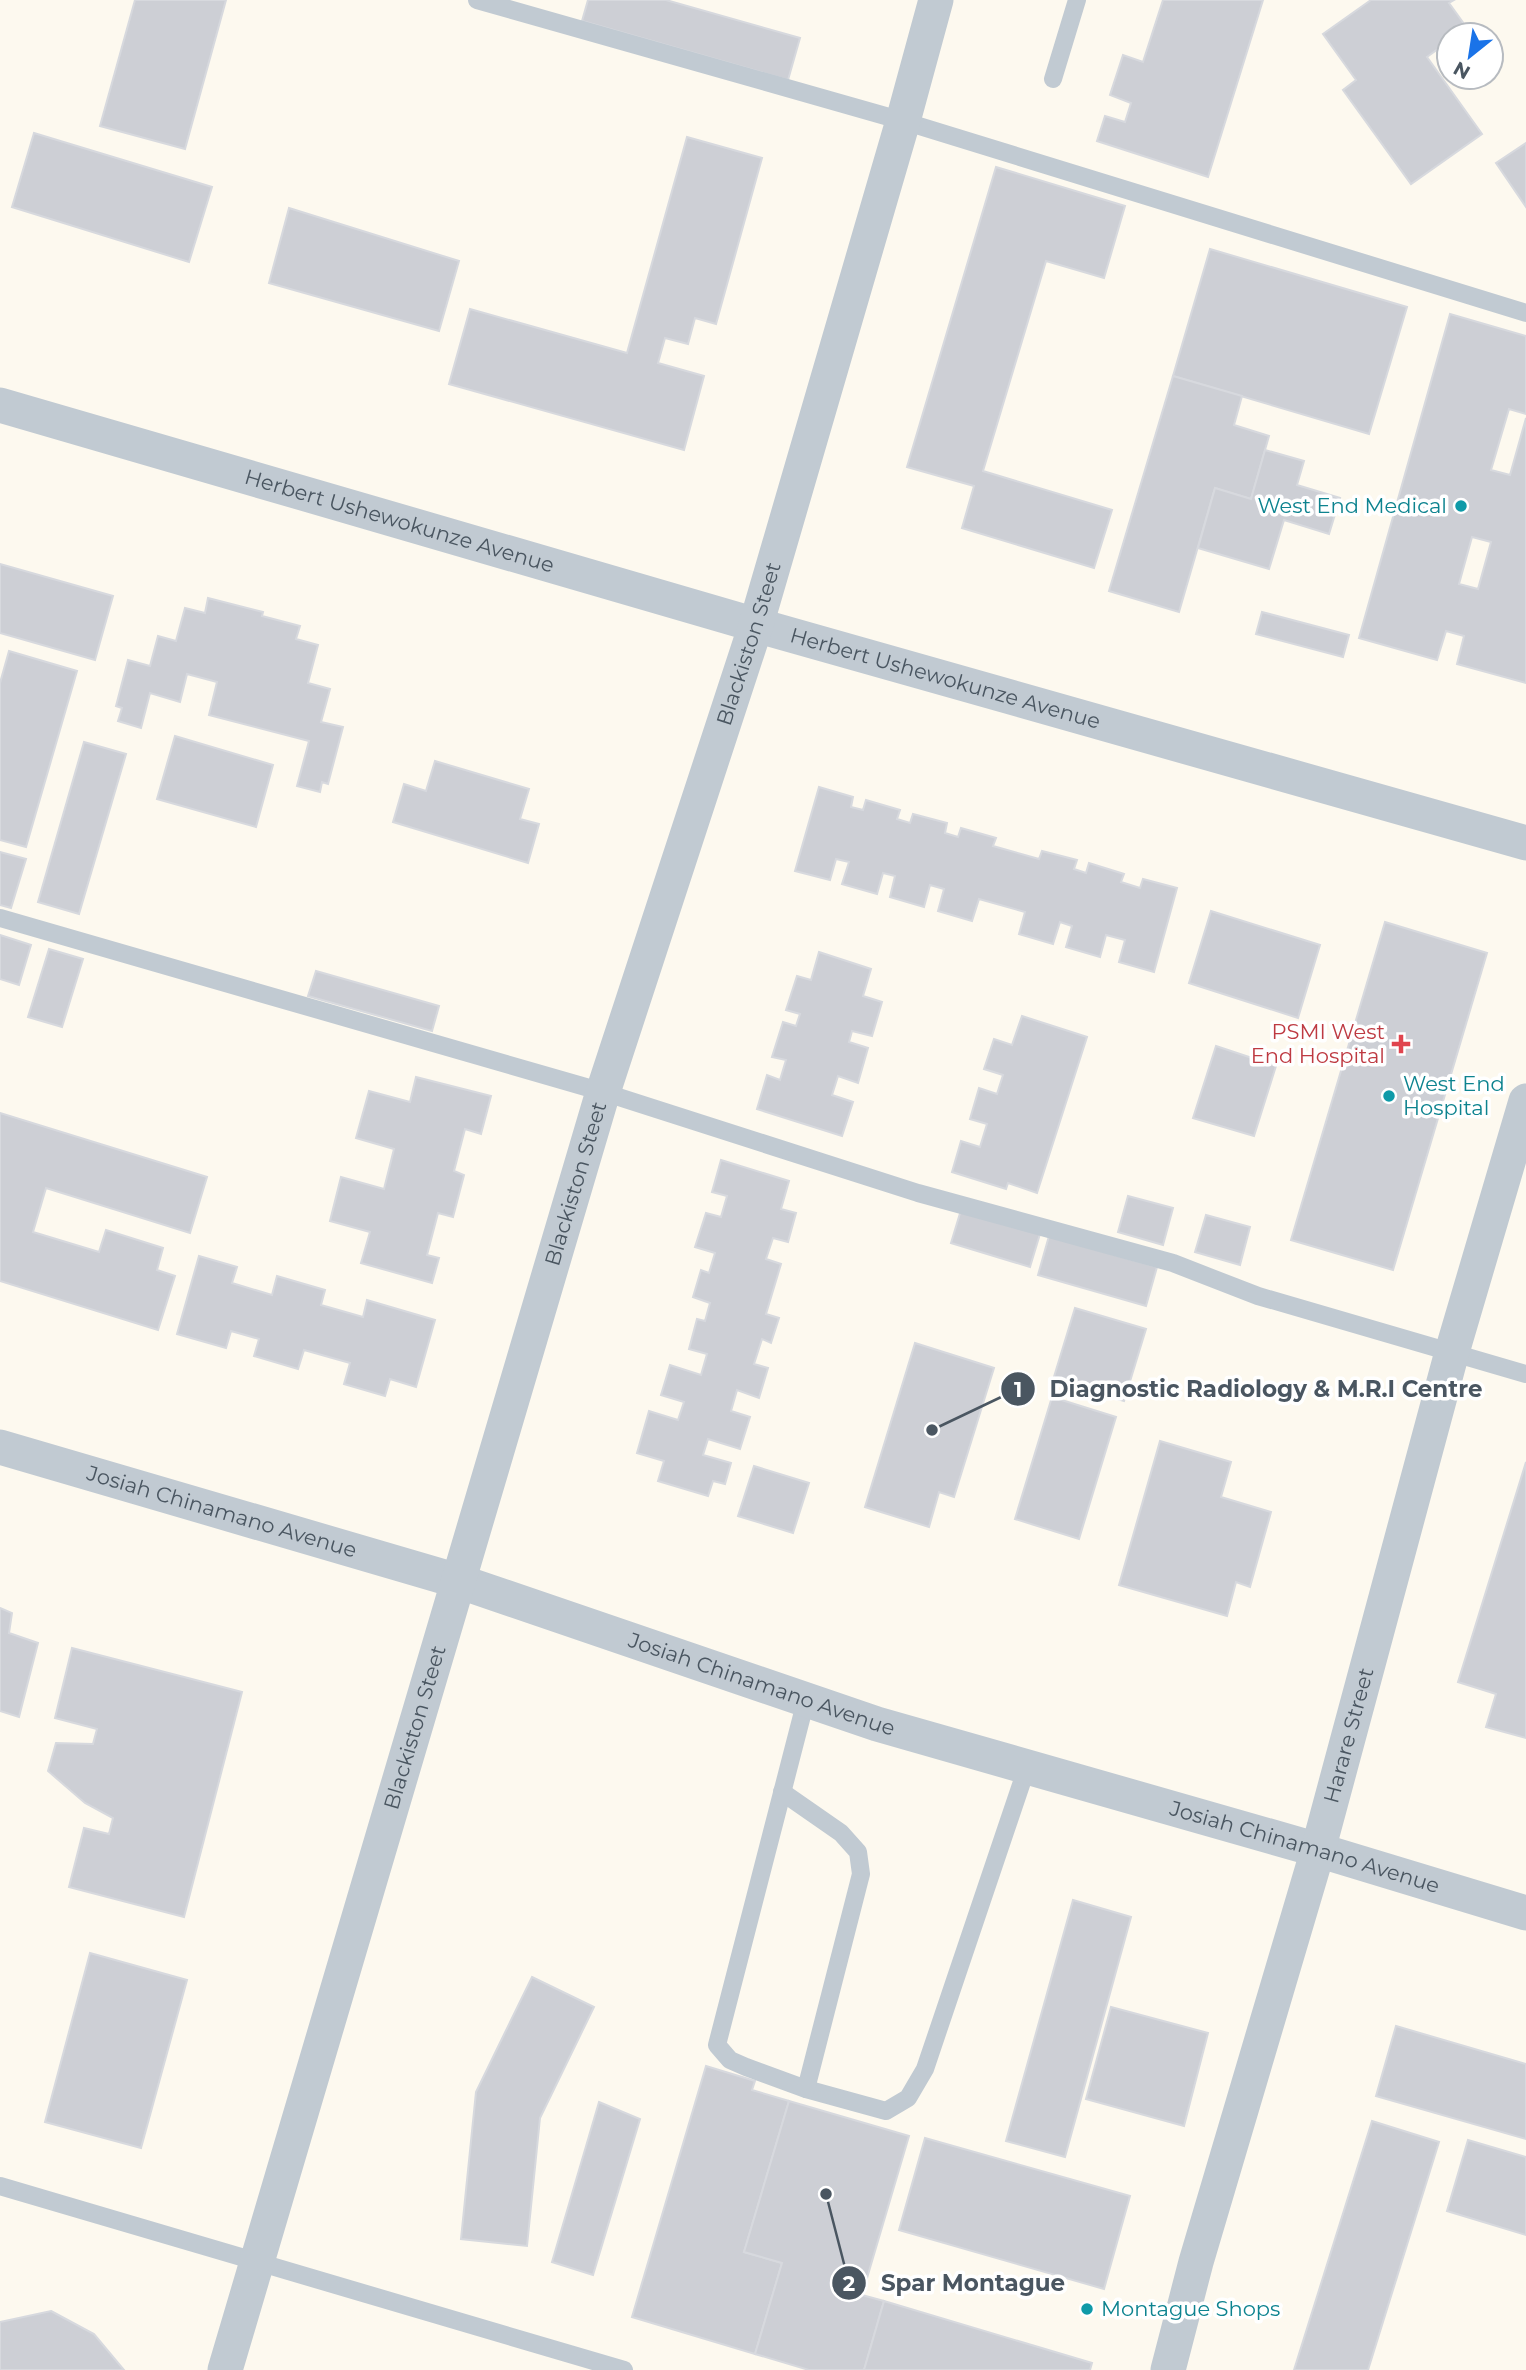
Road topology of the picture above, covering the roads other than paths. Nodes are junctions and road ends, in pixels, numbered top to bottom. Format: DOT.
graph roads {
  1 [pos="477,0"];
  2 [pos="936,0"];
  3 [pos="1077,0"];
  4 [pos="1053,79"];
  5 [pos="903,121"];
  6 [pos="1526,313"];
  7 [pos="0,405"];
  8 [pos="756,625"];
  9 [pos="1526,843"];
  10 [pos="0,918"];
  11 [pos="603,1092"];
  12 [pos="1526,1101"];
  13 [pos="1451,1352"];
  14 [pos="1526,1374"];
  15 [pos="0,1447"];
  16 [pos="458,1581"];
  17 [pos="806,1700"];
  18 [pos="1027,1767"];
  19 [pos="782,1792"];
  20 [pos="1318,1850"];
  21 [pos="1526,1913"];
  22 [pos="806,2089"];
  23 [pos="0,2186"];
  24 [pos="259,2261"];
  25 [pos="225,2370"];
  26 [pos="624,2370"];
  27 [pos="1168,2370"];
  1 -- 5 [label="lane"];
  2 -- 5 [label="street, Blackiston Steet"];
  3 -- 4 [label="lane"];
  5 -- 6 [label="lane"];
  5 -- 8 [label="street, Blackiston Steet"];
  7 -- 8 [label="street, Herbert Ushewokunze Avenue"];
  8 -- 9 [label="street, Herbert Ushewokunze Avenue"];
  8 -- 11 [label="street, Blackiston Steet"];
  10 -- 11 [label="lane"];
  11 -- 13 [label="lane"];
  11 -- 16 [label="street, Blackiston Steet"];
  12 -- 13 [label="street, Harare Street"];
  13 -- 14 [label="lane"];
  13 -- 20 [label="street, Harare Street"];
  15 -- 16 [label="street, Josiah Chinamano Avenue"];
  16 -- 17 [label="street, Josiah Chinamano Avenue"];
  16 -- 24 [label="street, Blackiston Steet"];
  17 -- 18 [label="street, Josiah Chinamano Avenue"];
  17 -- 19 [label="lane"];
  18 -- 20 [label="street, Josiah Chinamano Avenue"];
  18 -- 22 [label="lane"];
  19 -- 22 [label="lane"];
  19 -- 22 [label="lane"];
  20 -- 21 [label="street, Josiah Chinamano Avenue"];
  20 -- 27 [label="street, Harare Street"];
  23 -- 24 [label="lane"];
  24 -- 25 [label="street, Blackiston Steet"];
  24 -- 26 [label="lane"];
}
